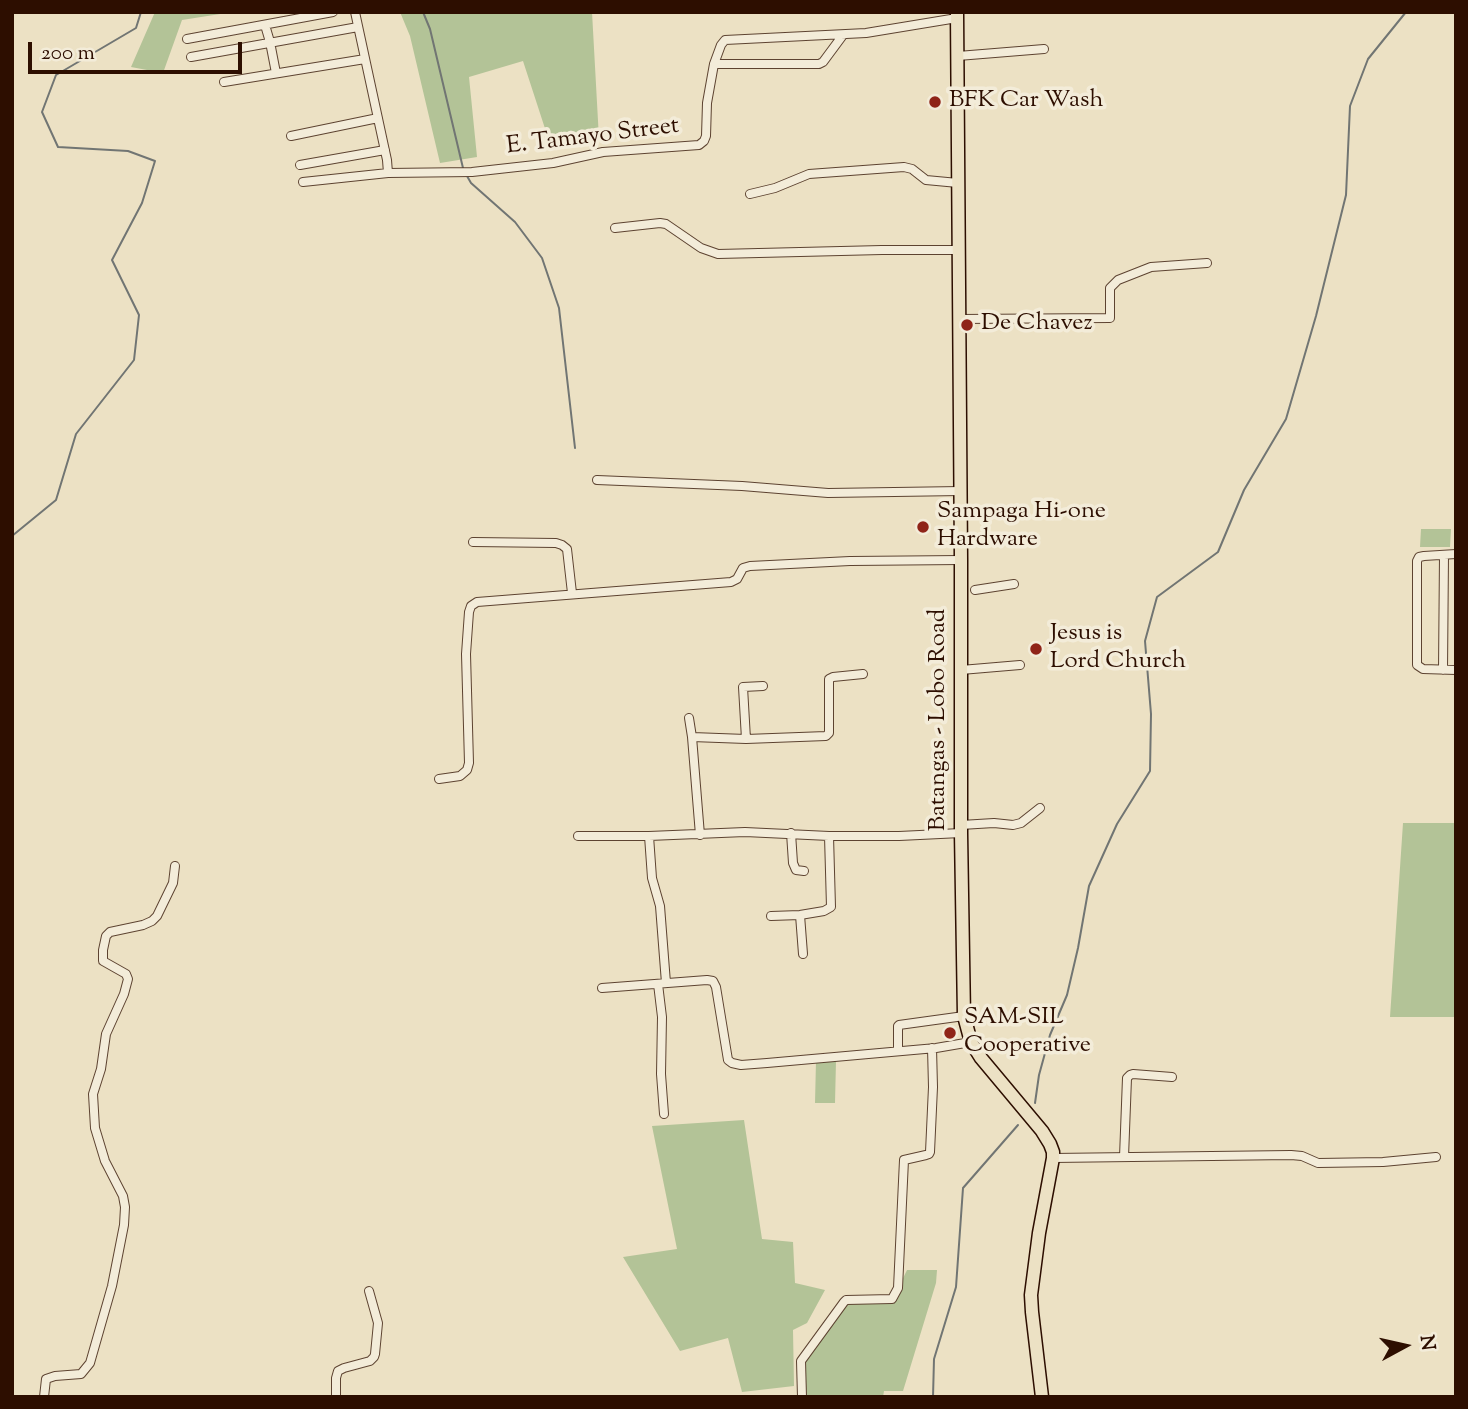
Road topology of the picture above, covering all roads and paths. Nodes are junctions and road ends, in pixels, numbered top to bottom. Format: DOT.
graph roads {
  1 [pos="333,12"];
  2 [pos="355,12"];
  3 [pos="957,15"];
  4 [pos="265,25"];
  5 [pos="358,27"];
  6 [pos="843,35"];
  7 [pos="187,39"];
  8 [pos="270,42"];
  9 [pos="1044,49"];
  10 [pos="958,56"];
  11 [pos="191,57"];
  12 [pos="365,59"];
  13 [pos="714,64"];
  14 [pos="276,73"];
  15 [pos="224,82"];
  16 [pos="378,118"];
  17 [pos="291,136"];
  18 [pos="385,150"];
  19 [pos="300,165"];
  20 [pos="388,173"];
  21 [pos="303,182"];
  22 [pos="958,183"];
  23 [pos="750,194"];
  24 [pos="615,228"];
  25 [pos="958,250"];
  26 [pos="1207,263"];
  27 [pos="959,319"];
  28 [pos="597,480"];
  29 [pos="961,491"];
  30 [pos="473,542"];
  31 [pos="1456,554"];
  32 [pos="1444,555"];
  33 [pos="961,560"];
  34 [pos="1014,584"];
  35 [pos="968,590"];
  36 [pos="572,593"];
  37 [pos="1020,665"];
  38 [pos="961,670"];
  39 [pos="1443,670"];
  40 [pos="1456,670"];
  41 [pos="863,674"];
  42 [pos="763,686"];
  43 [pos="689,718"];
  44 [pos="692,737"];
  45 [pos="746,739"];
  46 [pos="439,779"];
  47 [pos="1040,808"];
  48 [pos="961,829"];
  49 [pos="791,833"];
  50 [pos="700,835"];
  51 [pos="578,836"];
  52 [pos="649,836"];
  53 [pos="830,836"];
  54 [pos="175,866"];
  55 [pos="804,871"];
  56 [pos="800,915"];
  57 [pos="771,916"];
  58 [pos="803,954"];
  59 [pos="662,983"];
  60 [pos="602,988"];
  61 [pos="964,1016"];
  62 [pos="971,1042"];
  63 [pos="932,1048"];
  64 [pos="898,1050"];
  65 [pos="1172,1077"];
  66 [pos="664,1114"];
  67 [pos="1124,1157"];
  68 [pos="1436,1157"];
  69 [pos="1053,1158"];
  70 [pos="369,1291"];
  71 [pos="44,1397"];
  72 [pos="336,1397"];
  73 [pos="802,1397"];
  74 [pos="1042,1397"];
  1 -- 4 [label="street"];
  2 -- 5 [label="street"];
  3 -- 6 [label="street, E. Tamayo Street"];
  3 -- 10 [label="main road, Batangas - Lobo Road"];
  4 -- 7 [label="street"];
  4 -- 8 [label="street"];
  5 -- 8 [label="street"];
  5 -- 12 [label="street"];
  6 -- 13 [label="street"];
  6 -- 13 [label="street, E. Tamayo Street"];
  8 -- 11 [label="street"];
  8 -- 14 [label="street"];
  9 -- 10 [label="street"];
  10 -- 22 [label="main road, Batangas - Lobo Road"];
  12 -- 14 [label="street"];
  12 -- 16 [label="street"];
  13 -- 20 [label="street, E. Tamayo Street"];
  14 -- 15 [label="street"];
  16 -- 17 [label="street"];
  16 -- 18 [label="street"];
  18 -- 19 [label="street"];
  18 -- 20 [label="street"];
  20 -- 21 [label="street"];
  22 -- 23 [label="street"];
  22 -- 25 [label="main road, Batangas - Lobo Road"];
  24 -- 25 [label="street"];
  25 -- 27 [label="main road, Batangas - Lobo Road"];
  26 -- 27 [label="street"];
  27 -- 29 [label="main road, Batangas - Lobo Road"];
  28 -- 29 [label="street"];
  29 -- 33 [label="main road, Batangas - Lobo Road"];
  30 -- 36 [label="street"];
  31 -- 32 [label="street"];
  32 -- 39 [label="street"];
  32 -- 39 [label="street"];
  33 -- 35 [label="main road, Batangas - Lobo Road"];
  33 -- 36 [label="street"];
  34 -- 35 [label="street"];
  35 -- 38 [label="main road, Batangas - Lobo Road"];
  36 -- 46 [label="street"];
  37 -- 38 [label="street"];
  38 -- 48 [label="main road, Batangas - Lobo Road"];
  39 -- 40 [label="street"];
  41 -- 45 [label="street"];
  42 -- 45 [label="street"];
  43 -- 44 [label="street"];
  44 -- 45 [label="street"];
  44 -- 50 [label="street"];
  47 -- 48 [label="street"];
  48 -- 53 [label="street"];
  48 -- 61 [label="main road, Batangas - Lobo Road"];
  49 -- 50 [label="street"];
  49 -- 53 [label="street"];
  49 -- 55 [label="street"];
  50 -- 52 [label="street"];
  51 -- 52 [label="street"];
  52 -- 59 [label="street"];
  53 -- 56 [label="street"];
  54 -- 71 [label="street"];
  56 -- 57 [label="street"];
  56 -- 58 [label="street"];
  59 -- 60 [label="street"];
  59 -- 64 [label="street"];
  59 -- 66 [label="street"];
  61 -- 62 [label="main road, Batangas - Lobo Road"];
  61 -- 64 [label="street"];
  62 -- 63 [label="street"];
  62 -- 69 [label="main road, Batangas - Lobo Road"];
  63 -- 64 [label="street"];
  63 -- 73 [label="street"];
  65 -- 67 [label="street"];
  67 -- 68 [label="street"];
  67 -- 69 [label="street"];
  69 -- 74 [label="main road"];
  70 -- 72 [label="street"];
}
